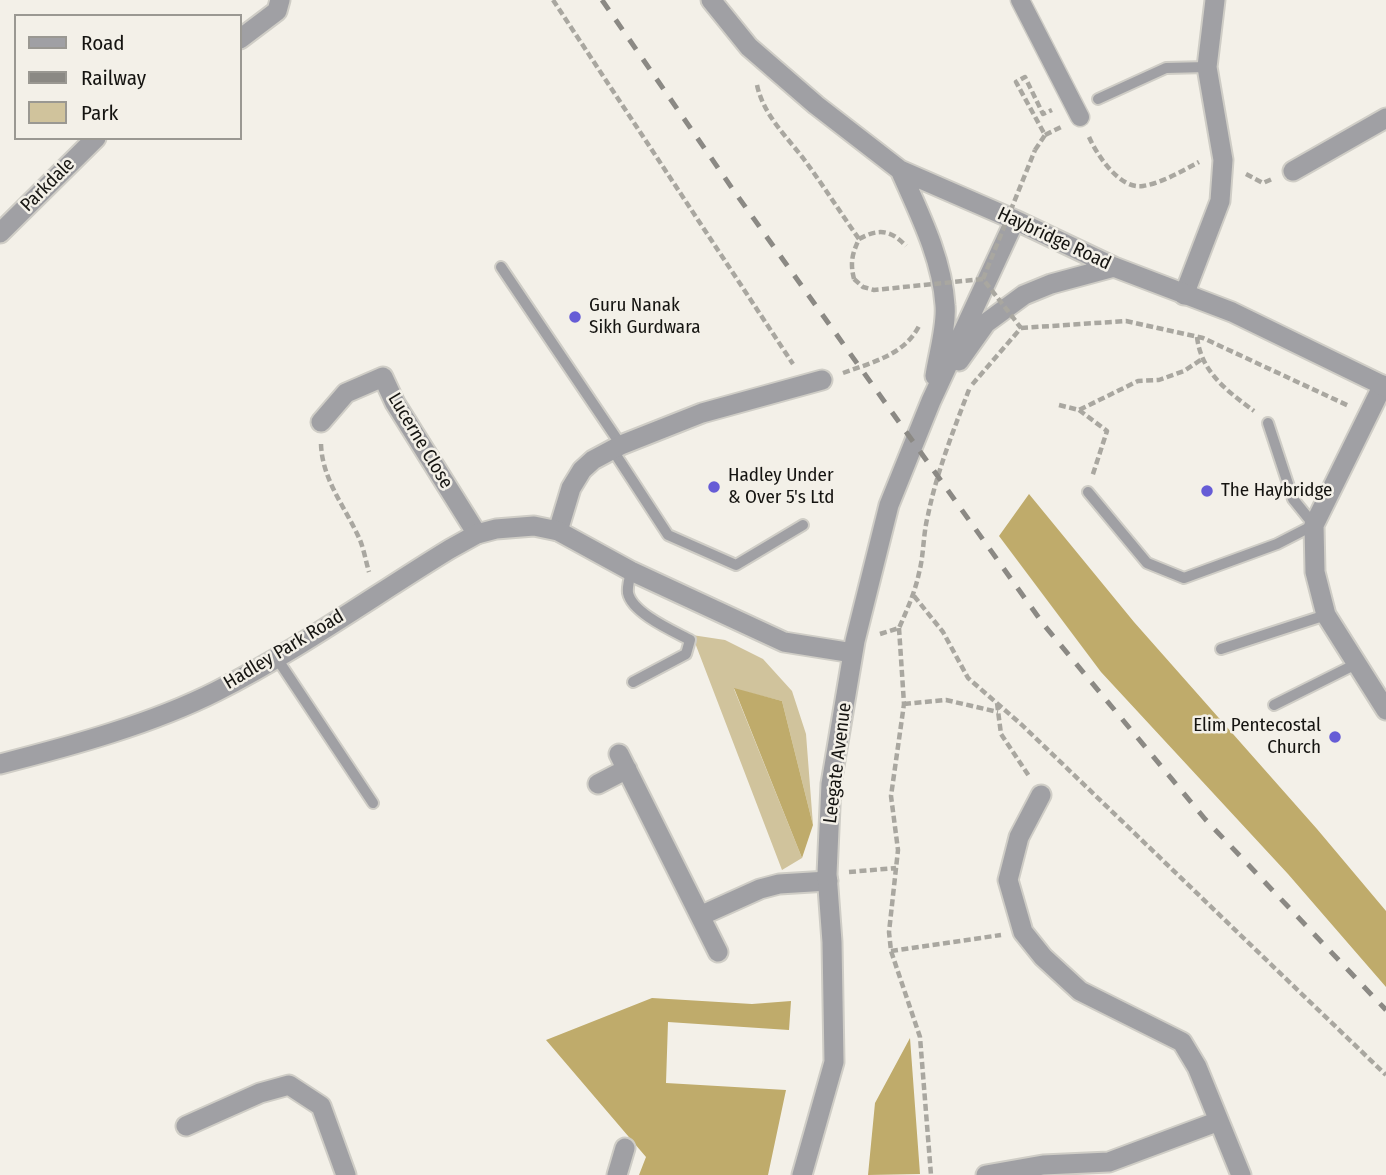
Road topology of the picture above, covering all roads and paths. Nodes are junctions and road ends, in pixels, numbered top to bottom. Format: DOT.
graph roads {
  1 [pos="280,0"];
  2 [pos="553,0"];
  3 [pos="711,0"];
  4 [pos="1020,0"];
  5 [pos="1215,0"];
  6 [pos="242,37"];
  7 [pos="749,47"];
  8 [pos="1207,66"];
  9 [pos="1098,99"];
  10 [pos="1048,100"];
  11 [pos="1080,117"];
  12 [pos="1386,117"];
  13 [pos="1058,128"];
  14 [pos="1045,135"];
  15 [pos="94,140"];
  16 [pos="1223,160"];
  17 [pos="900,170"];
  18 [pos="1293,171"];
  19 [pos="1015,220"];
  20 [pos="0,233"];
  21 [pos="859,239"];
  22 [pos="912,258"];
  23 [pos="501,267"];
  24 [pos="1114,267"];
  25 [pos="983,279"];
  26 [pos="919,281"];
  27 [pos="920,292"];
  28 [pos="1184,295"];
  29 [pos="920,315"];
  30 [pos="1021,328"];
  31 [pos="1197,337"];
  32 [pos="1202,359"];
  33 [pos="815,382"];
  34 [pos="1385,386"];
  35 [pos="931,401"];
  36 [pos="1059,405"];
  37 [pos="1079,410"];
  38 [pos="1368,414"];
  39 [pos="321,422"];
  40 [pos="1268,422"];
  41 [pos="617,447"];
  42 [pos="1088,492"];
  43 [pos="803,525"];
  44 [pos="1314,525"];
  45 [pos="558,531"];
  46 [pos="477,534"];
  47 [pos="631,571"];
  48 [pos="379,592"];
  49 [pos="914,596"];
  50 [pos="1326,615"];
  51 [pos="899,628"];
  52 [pos="854,647"];
  53 [pos="1221,649"];
  54 [pos="276,657"];
  55 [pos="1356,664"];
  56 [pos="633,681"];
  57 [pos="997,703"];
  58 [pos="904,704"];
  59 [pos="1274,705"];
  60 [pos="1386,710"];
  61 [pos="998,712"];
  62 [pos="0,764"];
  63 [pos="598,784"];
  64 [pos="1041,795"];
  65 [pos="373,803"];
  66 [pos="896,868"];
  67 [pos="827,877"];
  68 [pos="700,916"];
  69 [pos="1023,932"];
  70 [pos="891,951"];
  71 [pos="718,952"];
  72 [pos="1386,1075"];
  73 [pos="1219,1121"];
  74 [pos="186,1126"];
  75 [pos="625,1148"];
  76 [pos="1079,1169"];
  77 [pos="346,1175"];
  78 [pos="617,1175"];
  79 [pos="802,1175"];
  80 [pos="931,1175"];
  81 [pos="986,1175"];
  82 [pos="1241,1175"];
  1 -- 6 [label="street"];
  2 -- 33 [label="path"];
  3 -- 7 [label="street, Haybridge Road"];
  4 -- 11 [label="street"];
  5 -- 8 [label="street"];
  7 -- 17 [label="street, Haybridge Road"];
  7 -- 21 [label="path"];
  8 -- 9 [label="lane"];
  8 -- 16 [label="street"];
  10 -- 14 [label="path"];
  11 -- 16 [label="path"];
  12 -- 18 [label="street"];
  13 -- 14 [label="path"];
  14 -- 25 [label="path, bridge"];
  15 -- 20 [label="street, Parkdale"];
  16 -- 18 [label="path"];
  16 -- 28 [label="street"];
  17 -- 19 [label="street, Haybridge Road"];
  17 -- 35 [label="street, Leegate Avenue"];
  19 -- 24 [label="street, Haybridge Road"];
  19 -- 35 [label="street, Leegate Avenue"];
  21 -- 22 [label="path"];
  21 -- 25 [label="path, bridge"];
  23 -- 41 [label="lane"];
  24 -- 28 [label="street, Haybridge Road"];
  24 -- 35 [label="street, Leegate Avenue"];
  25 -- 30 [label="path, bridge"];
  26 -- 27 [label="path"];
  28 -- 34 [label="street, Haybridge Road"];
  29 -- 33 [label="path"];
  30 -- 31 [label="path"];
  30 -- 49 [label="path, bridge"];
  31 -- 32 [label="path"];
  31 -- 38 [label="path"];
  32 -- 37 [label="path"];
  32 -- 40 [label="path"];
  33 -- 41 [label="street"];
  34 -- 38 [label="street"];
  35 -- 52 [label="street, Leegate Avenue"];
  36 -- 37 [label="path"];
  37 -- 42 [label="path"];
  38 -- 44 [label="street"];
  39 -- 46 [label="street, Lucerne Close"];
  39 -- 48 [label="path"];
  40 -- 44 [label="lane"];
  41 -- 43 [label="lane"];
  41 -- 45 [label="street"];
  42 -- 44 [label="lane"];
  44 -- 50 [label="street"];
  45 -- 46 [label="street, Hadley Park Road"];
  45 -- 47 [label="street, Hadley Park Road"];
  46 -- 48 [label="street, Hadley Park Road"];
  47 -- 52 [label="street, Hadley Park Road"];
  47 -- 56 [label="lane"];
  48 -- 54 [label="street, Hadley Park Road"];
  49 -- 51 [label="path"];
  49 -- 57 [label="path"];
  50 -- 53 [label="lane"];
  50 -- 55 [label="street"];
  51 -- 52 [label="path"];
  51 -- 58 [label="path"];
  52 -- 67 [label="street, Leegate Avenue"];
  54 -- 62 [label="street, Hadley Park Road"];
  54 -- 65 [label="lane"];
  55 -- 59 [label="lane"];
  55 -- 60 [label="street"];
  57 -- 61 [label="path"];
  57 -- 72 [label="path"];
  58 -- 61 [label="path"];
  58 -- 66 [label="path"];
  61 -- 64 [label="path"];
  63 -- 68 [label="street"];
  64 -- 69 [label="street"];
  66 -- 67 [label="path"];
  66 -- 70 [label="path"];
  67 -- 68 [label="street"];
  67 -- 79 [label="street, Leegate Avenue"];
  68 -- 71 [label="street"];
  69 -- 70 [label="path"];
  69 -- 73 [label="street"];
  70 -- 80 [label="path"];
  73 -- 76 [label="street"];
  73 -- 82 [label="street"];
  74 -- 77 [label="street"];
  75 -- 78 [label="street"];
  76 -- 81 [label="street"];
}
